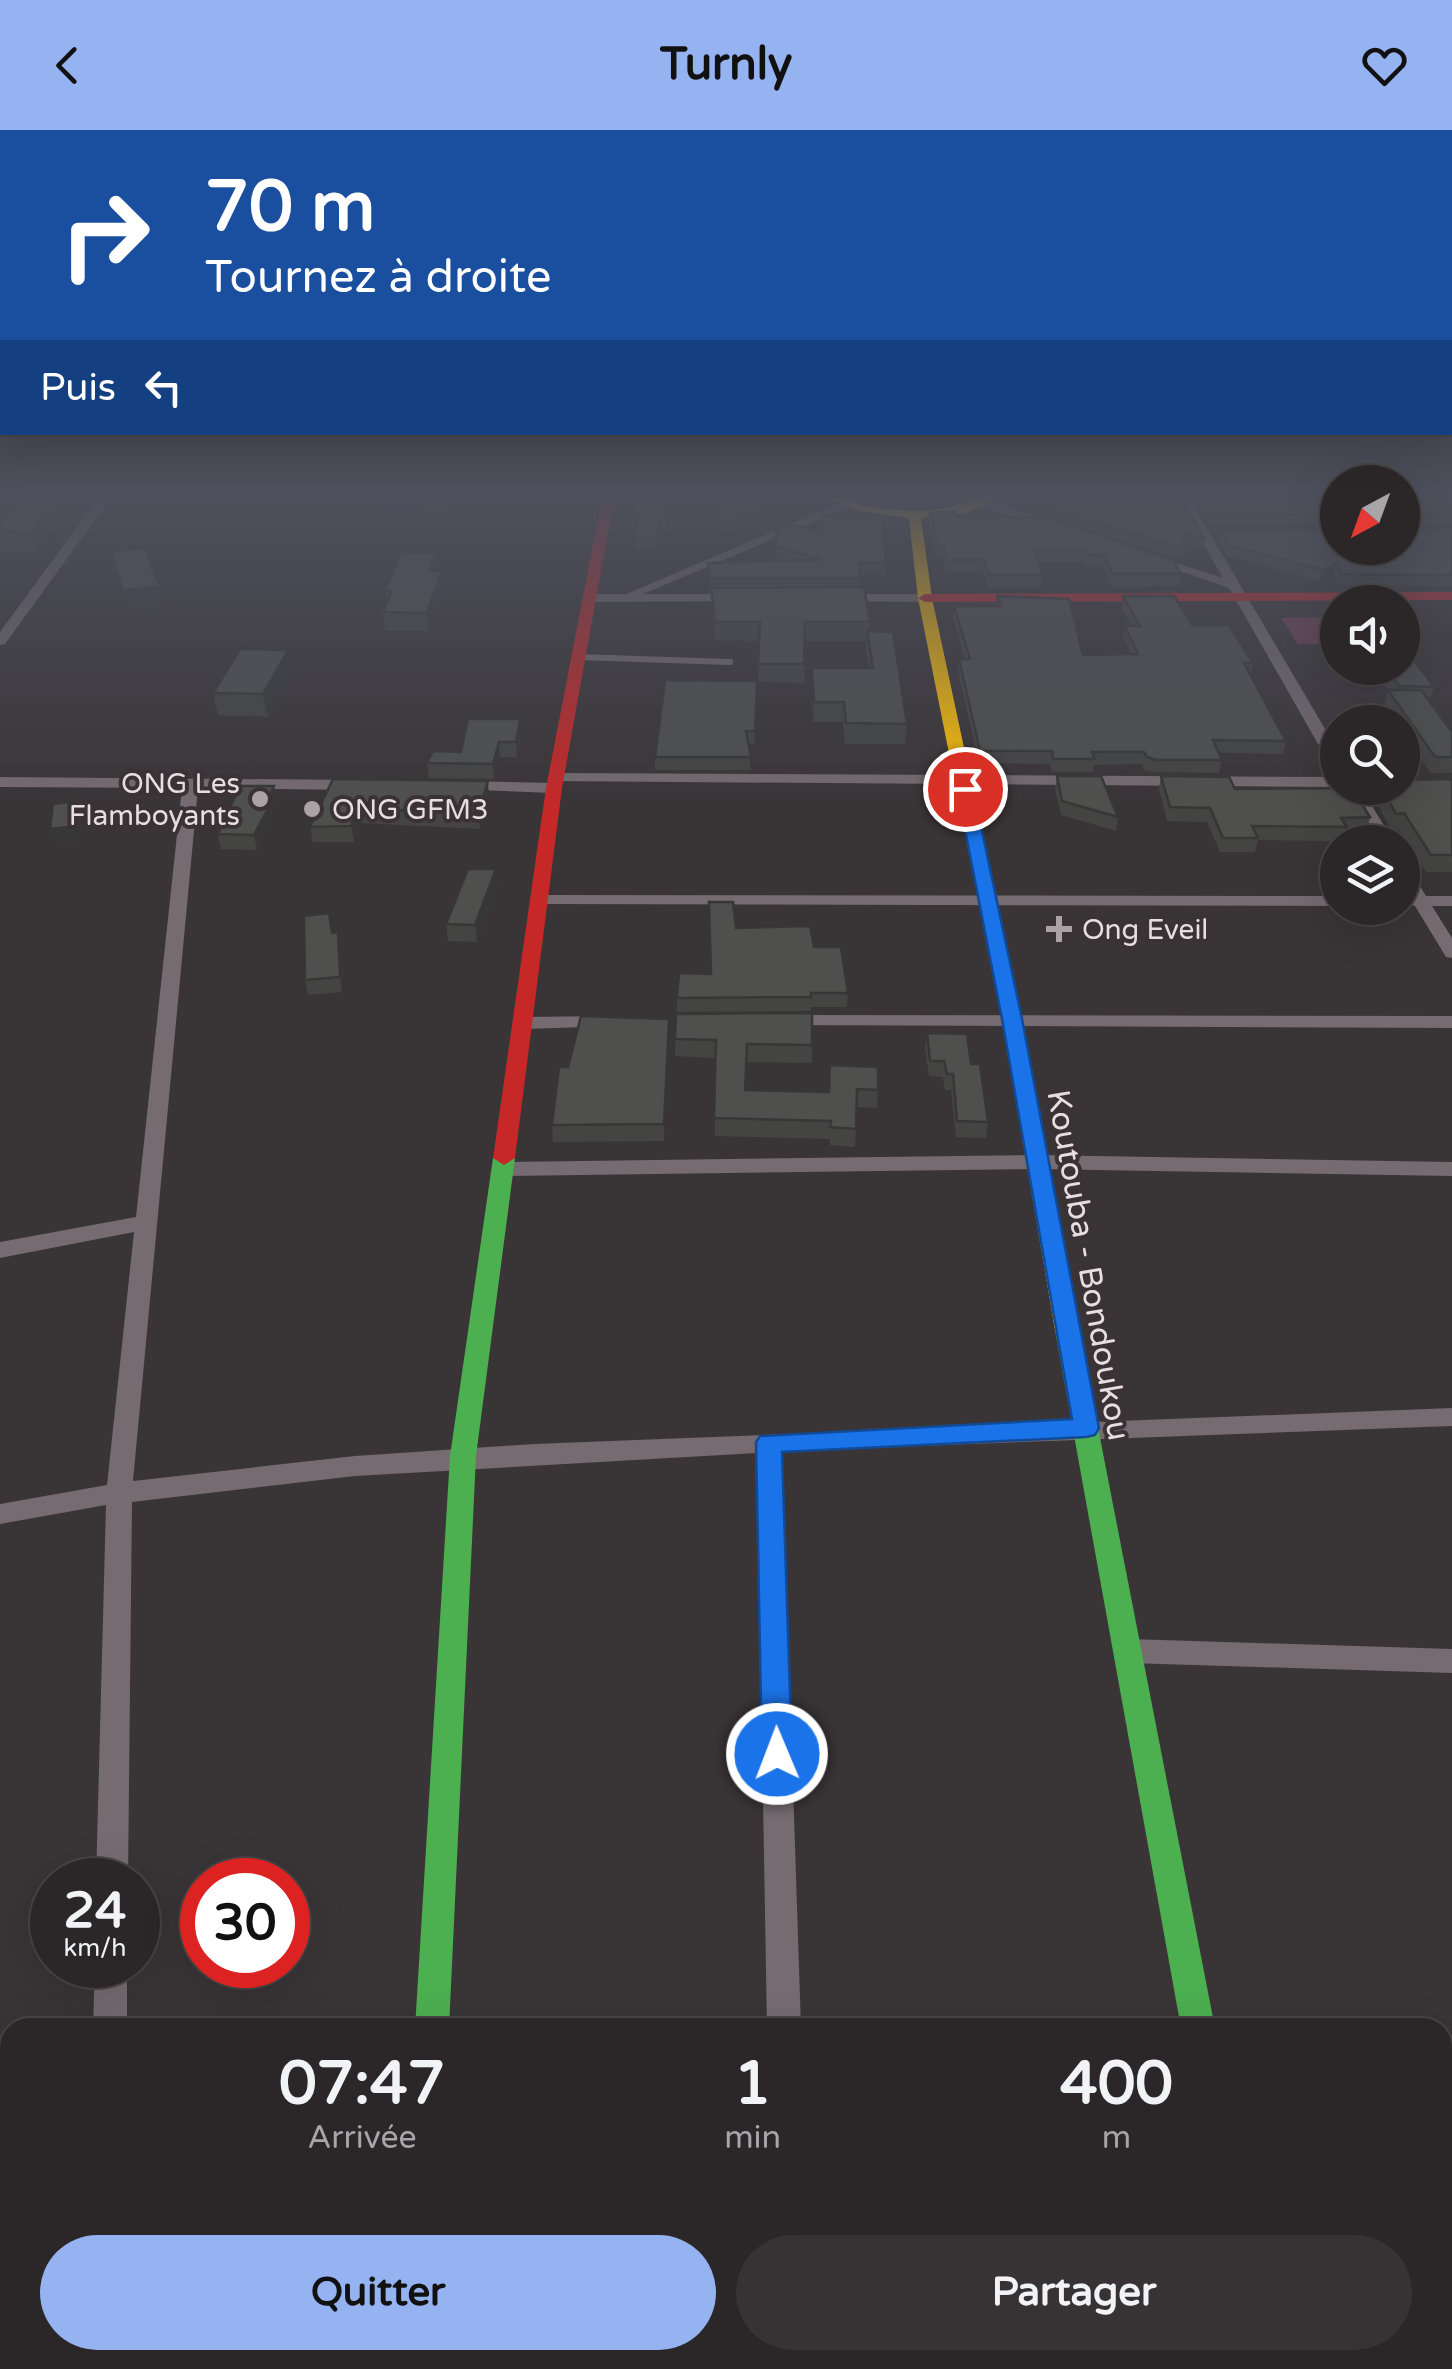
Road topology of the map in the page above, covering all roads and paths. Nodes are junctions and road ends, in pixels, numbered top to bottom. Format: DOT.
graph roads {
  1 [pos="32,597"];
  2 [pos="951,597"];
  3 [pos="1237,597"];
  4 [pos="590,598"];
  5 [pos="622,598"];
  6 [pos="754,598"];
  7 [pos="830,598"];
  8 [pos="925,598"];
  9 [pos="0,641"];
  10 [pos="579,657"];
  11 [pos="730,662"];
  12 [pos="1320,735"];
  13 [pos="963,780"];
  14 [pos="0,782"];
  15 [pos="191,782"];
  16 [pos="1320,782"];
  17 [pos="555,783"];
  18 [pos="382,785"];
  19 [pos="439,786"];
  20 [pos="541,900"];
  21 [pos="1320,901"];
  22 [pos="1420,901"];
  23 [pos="1452,901"];
  24 [pos="988,902"];
  25 [pos="1420,912"];
  26 [pos="1452,952"];
  27 [pos="1012,1019"];
  28 [pos="758,1021"];
  29 [pos="622,1022"];
  30 [pos="1452,1022"];
  31 [pos="524,1023"];
  32 [pos="1035,1162"];
  33 [pos="503,1169"];
  34 [pos="1452,1169"];
  35 [pos="144,1223"];
  36 [pos="0,1250"];
  37 [pos="1452,1417"];
  38 [pos="1086,1428"];
  39 [pos="769,1442"];
  40 [pos="464,1456"];
  41 [pos="120,1490"];
  42 [pos="0,1514"];
  43 [pos="1129,1651"];
  44 [pos="1452,1661"];
  45 [pos="112,1858"];
  46 [pos="111,1988"];
  47 [pos="110,2018"];
  48 [pos="433,2018"];
  49 [pos="784,2018"];
  50 [pos="1196,2018"];
  1 -- 9 [label="street"];
  2 -- 8 [label="main road"];
  3 -- 12 [label="street"];
  4 -- 5 [label="street"];
  4 -- 10 [label="main road"];
  5 -- 6 [label="street"];
  7 -- 8 [label="street"];
  8 -- 13 [label="main road, Koutouba - Bondoukou"];
  10 -- 11 [label="lane"];
  10 -- 17 [label="main road"];
  13 -- 16 [label="street"];
  13 -- 17 [label="street"];
  13 -- 24 [label="main road, Koutouba - Bondoukou"];
  14 -- 15 [label="street"];
  15 -- 18 [label="street"];
  15 -- 35 [label="street"];
  17 -- 19 [label="street"];
  17 -- 20 [label="main road"];
  20 -- 24 [label="street"];
  20 -- 31 [label="main road"];
  21 -- 24 [label="street"];
  22 -- 23 [label="street"];
  24 -- 27 [label="main road, Koutouba - Bondoukou"];
  25 -- 26 [label="street"];
  27 -- 28 [label="street"];
  27 -- 30 [label="street"];
  27 -- 32 [label="main road, Koutouba - Bondoukou"];
  29 -- 31 [label="street"];
  31 -- 33 [label="main road"];
  32 -- 33 [label="street"];
  32 -- 34 [label="street"];
  32 -- 38 [label="main road, Koutouba - Bondoukou"];
  33 -- 40 [label="main road"];
  35 -- 36 [label="street"];
  35 -- 41 [label="street"];
  37 -- 38 [label="street"];
  38 -- 39 [label="street"];
  38 -- 43 [label="main road, Koutouba - Bondoukou"];
  39 -- 40 [label="street"];
  39 -- 49 [label="street"];
  40 -- 41 [label="street"];
  40 -- 48 [label="main road"];
  41 -- 42 [label="street"];
  41 -- 45 [label="street"];
  43 -- 44 [label="street"];
  43 -- 50 [label="main road, Koutouba - Bondoukou"];
  46 -- 47 [label="street"];
}
